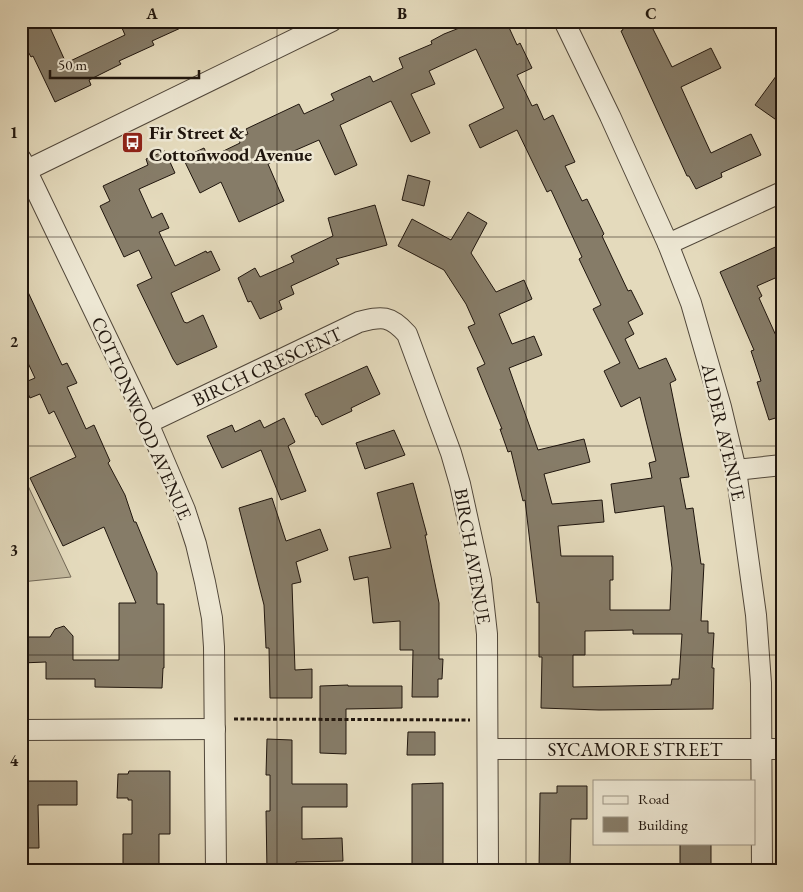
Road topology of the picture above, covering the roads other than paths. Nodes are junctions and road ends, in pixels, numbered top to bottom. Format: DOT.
graph roads {
  1 [pos="332,21"];
  2 [pos="564,21"];
  3 [pos="23,167"];
  4 [pos="782,192"];
  5 [pos="668,244"];
  6 [pos="389,318"];
  7 [pos="148,423"];
  8 [pos="782,465"];
  9 [pos="736,470"];
  10 [pos="215,724"];
  11 [pos="21,730"];
  12 [pos="488,749"];
  13 [pos="761,749"];
  14 [pos="782,749"];
  15 [pos="216,871"];
  16 [pos="488,871"];
  17 [pos="762,871"];
  1 -- 3 [label="street"];
  2 -- 5 [label="street, ALDER AVENUE"];
  3 -- 7 [label="street, COTTONWOOD AVENUE"];
  4 -- 5 [label="street"];
  5 -- 9 [label="street, ALDER AVENUE"];
  6 -- 7 [label="street, BIRCH CRESCENT"];
  6 -- 12 [label="street, BIRCH AVENUE"];
  7 -- 10 [label="street, COTTONWOOD AVENUE"];
  8 -- 9 [label="street"];
  9 -- 13 [label="street, ALDER AVENUE"];
  10 -- 11 [label="street"];
  10 -- 15 [label="street, COTTONWOOD AVENUE"];
  12 -- 13 [label="street, SYCAMORE STREET"];
  12 -- 16 [label="street, BIRCH AVENUE"];
  13 -- 14 [label="street, SYCAMORE STREET"];
  13 -- 17 [label="street, ALDER AVENUE"];
}
